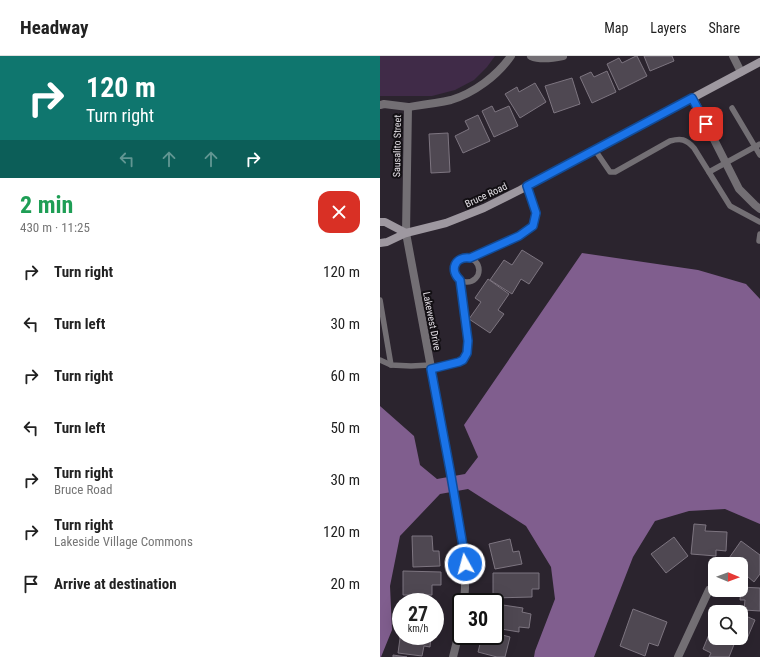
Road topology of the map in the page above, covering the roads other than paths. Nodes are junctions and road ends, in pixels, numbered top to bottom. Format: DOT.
graph roads {
  1 [pos="511,56"];
  2 [pos="531,56"];
  3 [pos="563,56"];
  4 [pos="733,56"];
  5 [pos="760,62"];
  6 [pos="741,72"];
  7 [pos="692,98"];
  8 [pos="380,105"];
  9 [pos="408,107"];
  10 [pos="732,108"];
  11 [pos="757,146"];
  12 [pos="595,150"];
  13 [pos="760,155"];
  14 [pos="726,163"];
  15 [pos="709,172"];
  16 [pos="527,186"];
  17 [pos="760,209"];
  18 [pos="380,222"];
  19 [pos="760,222"];
  20 [pos="406,233"];
  21 [pos="760,234"];
  22 [pos="760,241"];
  23 [pos="380,243"];
  24 [pos="470,258"];
  25 [pos="460,280"];
  26 [pos="380,300"];
  27 [pos="380,360"];
  28 [pos="391,364"];
  29 [pos="431,367"];
  30 [pos="708,592"];
  31 [pos="465,593"];
  32 [pos="456,645"];
  33 [pos="453,657"];
  34 [pos="678,657"];
  1 -- 9 [label="street, Sausalito Street"];
  2 -- 3 [label="street"];
  4 -- 6 [label="street"];
  5 -- 6 [label="main road, Bruce Road"];
  6 -- 7 [label="main road, Bruce Road"];
  7 -- 12 [label="main road, Bruce Road"];
  7 -- 14 [label="street"];
  8 -- 9 [label="street"];
  9 -- 20 [label="street, Sausalito Street"];
  10 -- 11 [label="lane"];
  11 -- 13 [label="lane"];
  11 -- 14 [label="lane"];
  12 -- 15 [label="lane"];
  12 -- 16 [label="main road, Bruce Road"];
  14 -- 15 [label="lane"];
  14 -- 17 [label="street"];
  15 -- 19 [label="lane"];
  16 -- 20 [label="main road, Bruce Road"];
  16 -- 24 [label="lane"];
  18 -- 20 [label="main road"];
  20 -- 23 [label="main road, Bruce Road"];
  20 -- 29 [label="street, Lakewest Drive"];
  21 -- 22 [label="lane"];
  24 -- 25 [label="lane"];
  24 -- 25 [label="lane"];
  25 -- 29 [label="lane"];
  26 -- 28 [label="lane"];
  27 -- 28 [label="lane"];
  28 -- 29 [label="lane"];
  29 -- 31 [label="street, Lakewest Drive"];
  30 -- 34 [label="street"];
  32 -- 33 [label="street"];
}
